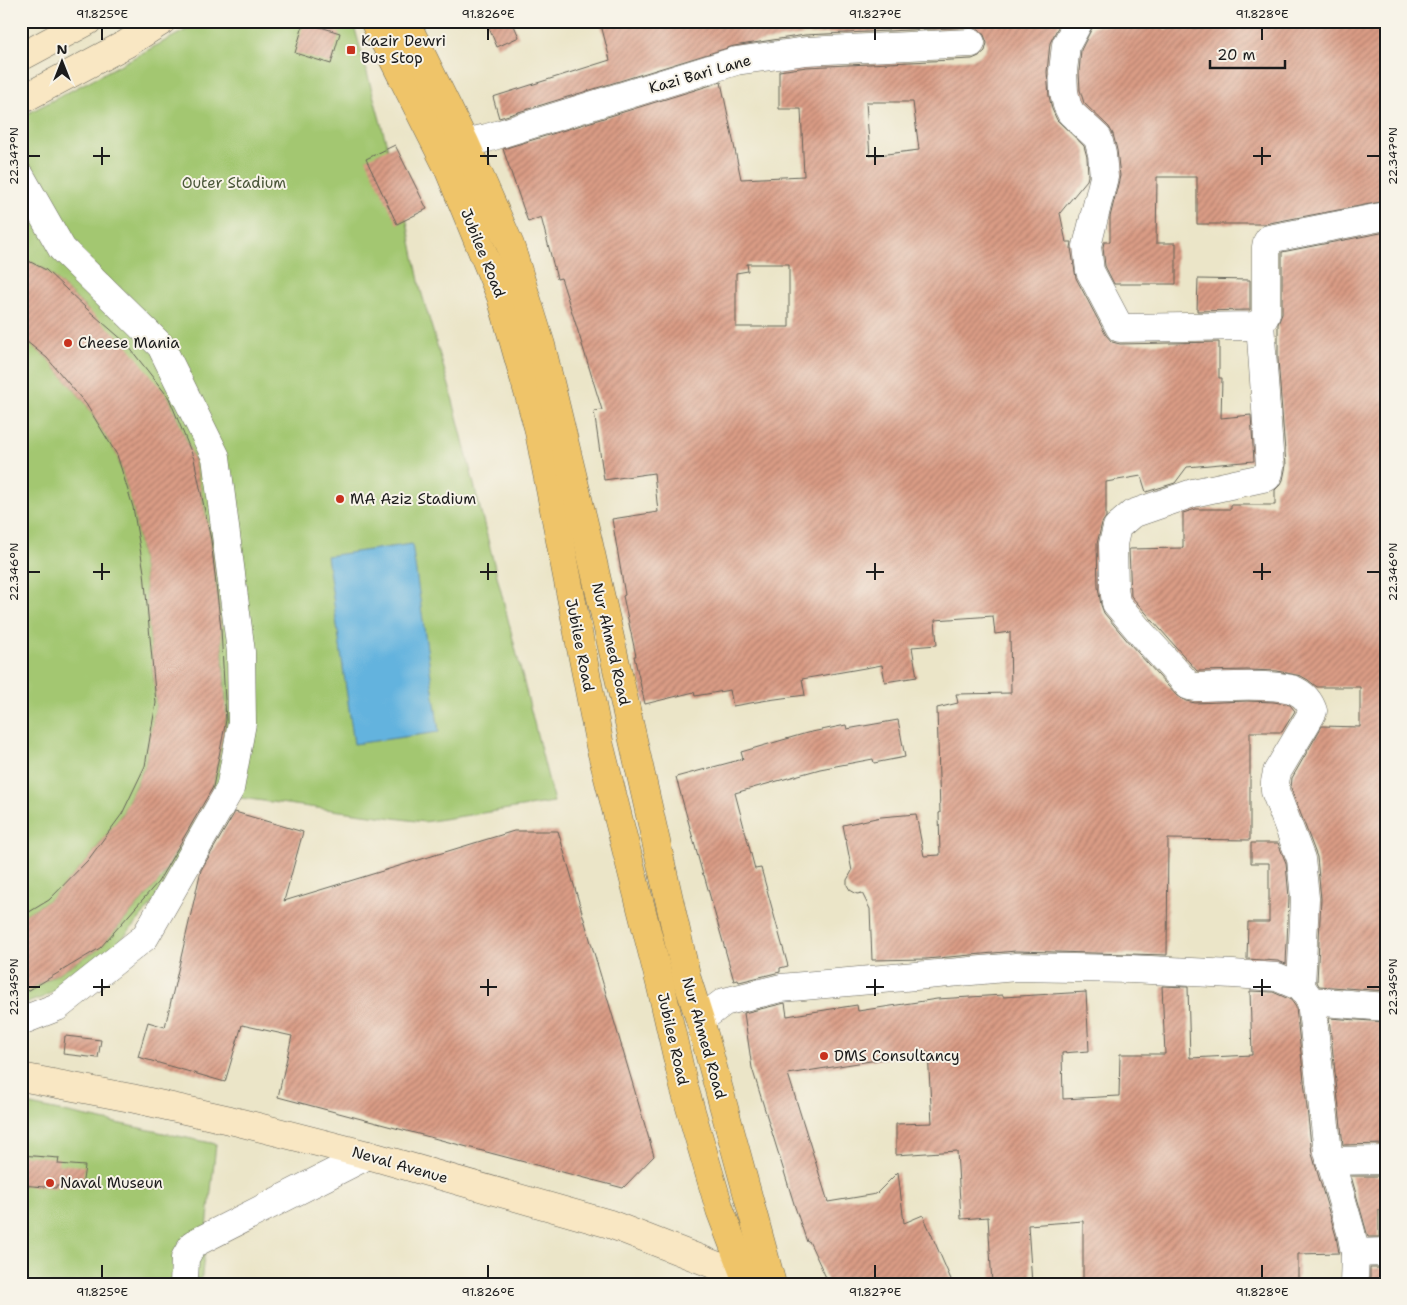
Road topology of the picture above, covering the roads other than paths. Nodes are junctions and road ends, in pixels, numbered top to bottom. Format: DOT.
graph roads {
  1 [pos="88,21"];
  2 [pos="162,21"];
  3 [pos="374,21"];
  4 [pos="405,21"];
  5 [pos="1079,21"];
  6 [pos="971,43"];
  7 [pos="21,58"];
  8 [pos="21,100"];
  9 [pos="465,143"];
  10 [pos="21,177"];
  11 [pos="1386,216"];
  12 [pos="1260,323"];
  13 [pos="1306,994"];
  14 [pos="1386,1007"];
  15 [pos="700,1020"];
  16 [pos="21,1021"];
  17 [pos="21,1077"];
  18 [pos="368,1155"];
  19 [pos="1386,1160"];
  20 [pos="1330,1161"];
  21 [pos="1386,1252"];
  22 [pos="1355,1253"];
  23 [pos="759,1282"];
  24 [pos="184,1284"];
  25 [pos="1354,1284"];
  1 -- 7 [label="main road"];
  2 -- 8 [label="main road"];
  3 -- 23 [label="main road, Jubilee Road"];
  4 -- 9 [label="main road, Nur Ahmed Road"];
  5 -- 12 [label="street"];
  6 -- 9 [label="street, Kazi Bari Lane"];
  9 -- 15 [label="main road, Nur Ahmed Road"];
  10 -- 16 [label="street"];
  11 -- 12 [label="street"];
  12 -- 13 [label="street"];
  13 -- 14 [label="street"];
  13 -- 15 [label="street"];
  13 -- 20 [label="street"];
  15 -- 23 [label="main road, Nur Ahmed Road"];
  17 -- 18 [label="main road, Neval Avenue"];
  18 -- 23 [label="main road, Neval Avenue"];
  18 -- 24 [label="street"];
  19 -- 20 [label="street"];
  20 -- 22 [label="street"];
  21 -- 22 [label="street"];
  22 -- 25 [label="street"];
}
